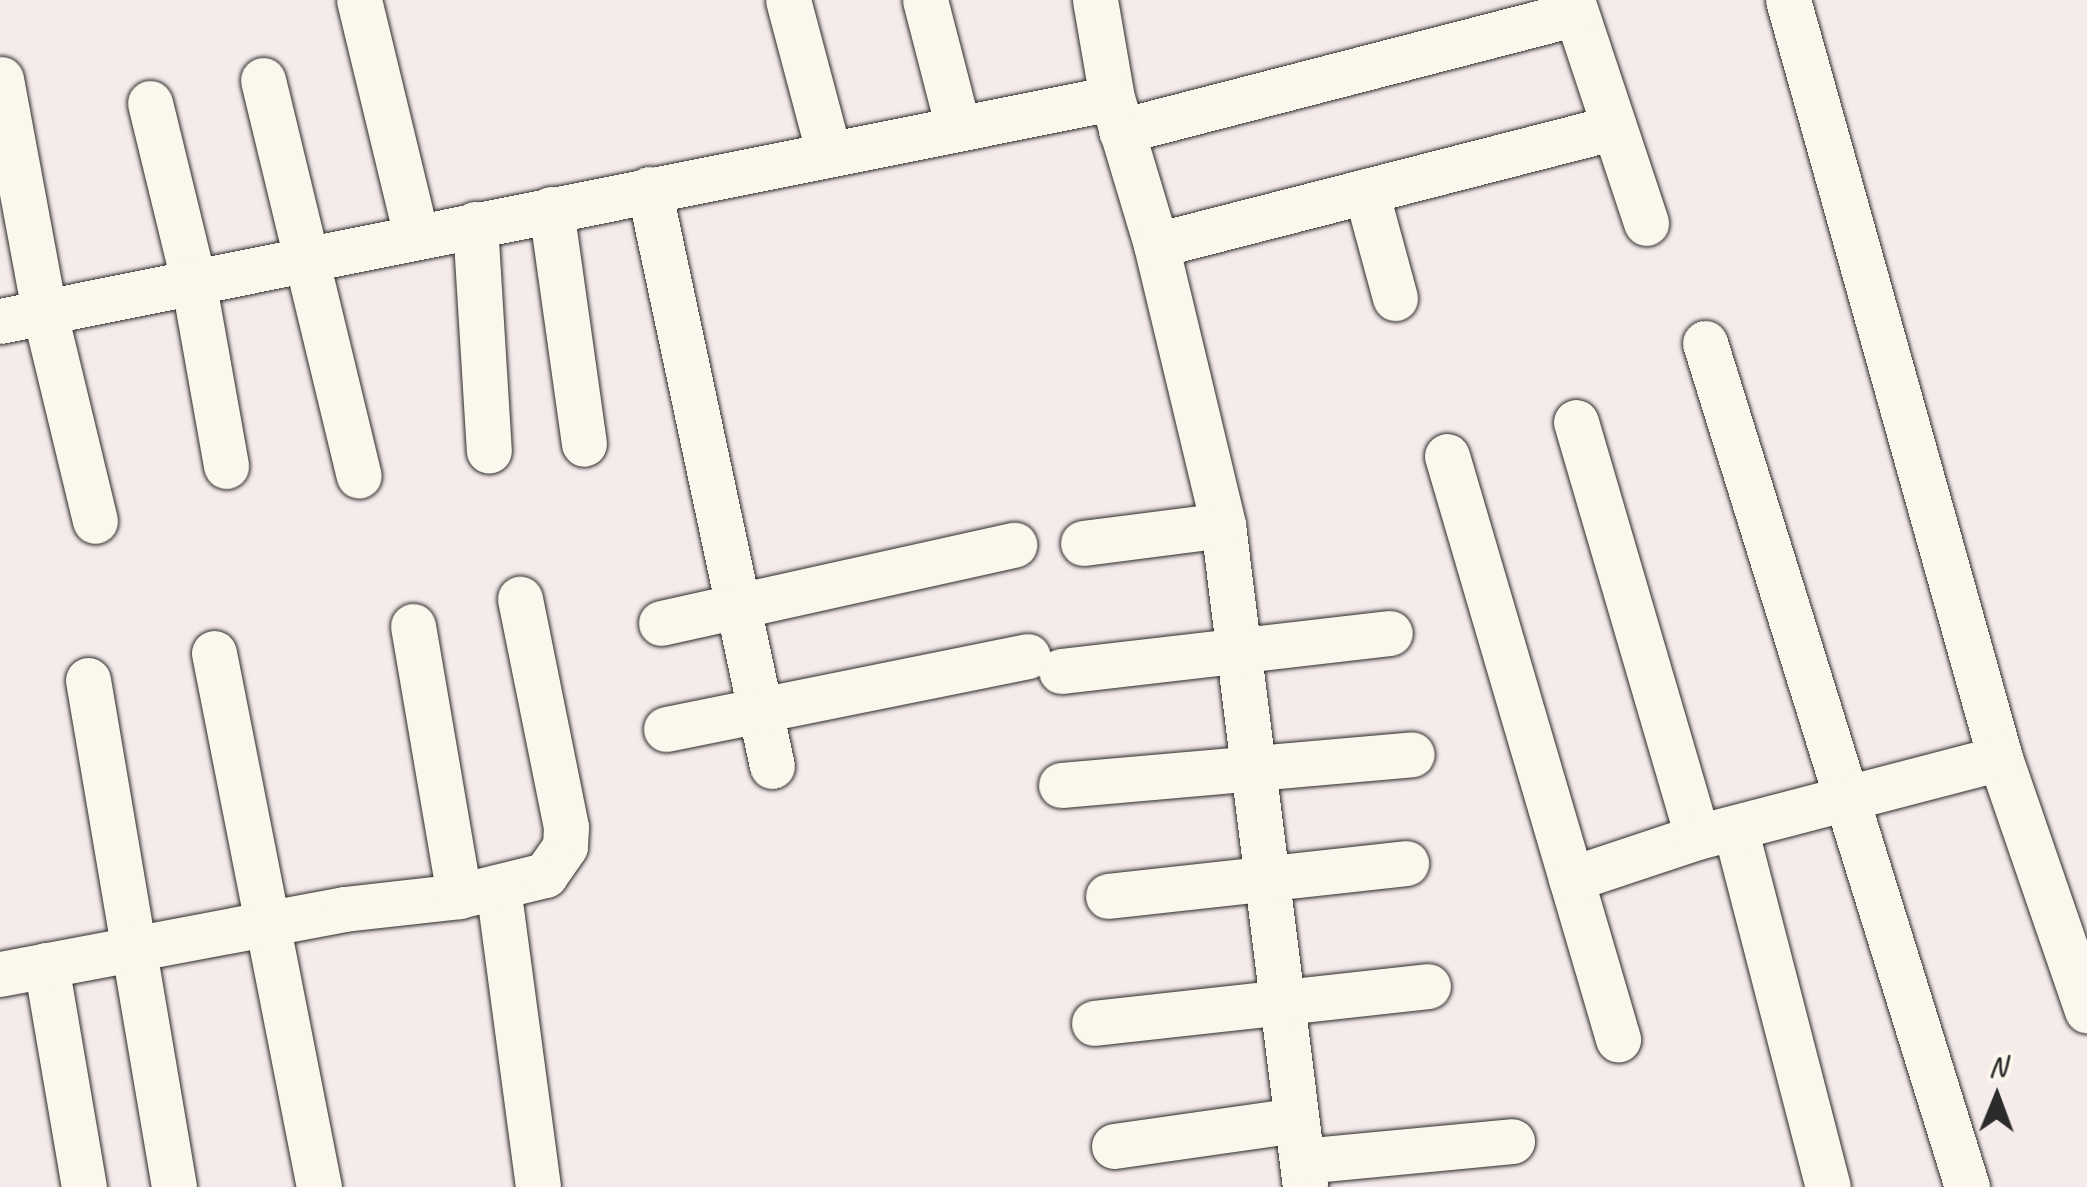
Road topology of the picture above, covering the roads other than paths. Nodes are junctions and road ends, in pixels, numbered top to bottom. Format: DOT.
graph roads {
  1 [pos="359,0"];
  2 [pos="788,0"];
  3 [pos="926,0"];
  4 [pos="1095,0"];
  5 [pos="1788,0"];
  6 [pos="1574,6"];
  7 [pos="1,79"];
  8 [pos="264,80"];
  9 [pos="150,104"];
  10 [pos="1116,114"];
  11 [pos="1614,127"];
  12 [pos="958,128"];
  13 [pos="829,154"];
  14 [pos="650,189"];
  15 [pos="1366,191"];
  16 [pos="551,209"];
  17 [pos="1646,223"];
  18 [pos="475,224"];
  19 [pos="416,236"];
  20 [pos="1156,246"];
  21 [pos="308,258"];
  22 [pos="193,280"];
  23 [pos="1396,298"];
  24 [pos="44,310"];
  25 [pos="0,320"];
  26 [pos="1705,343"];
  27 [pos="1576,422"];
  28 [pos="584,444"];
  29 [pos="489,451"];
  30 [pos="1447,456"];
  31 [pos="226,466"];
  32 [pos="358,476"];
  33 [pos="95,521"];
  34 [pos="1223,525"];
  35 [pos="1083,543"];
  36 [pos="1014,545"];
  37 [pos="520,599"];
  38 [pos="737,606"];
  39 [pos="661,624"];
  40 [pos="413,626"];
  41 [pos="1390,633"];
  42 [pos="1240,646"];
  43 [pos="214,653"];
  44 [pos="88,680"];
  45 [pos="758,710"];
  46 [pos="666,729"];
  47 [pos="1412,754"];
  48 [pos="2000,758"];
  49 [pos="772,766"];
  50 [pos="1254,766"];
  51 [pos="1062,785"];
  52 [pos="1842,801"];
  53 [pos="1716,833"];
  54 [pos="1406,863"];
  55 [pos="1269,876"];
  56 [pos="1571,878"];
  57 [pos="479,892"];
  58 [pos="1108,896"];
  59 [pos="263,925"];
  60 [pos="132,949"];
  61 [pos="2078,956"];
  62 [pos="13,962"];
  63 [pos="1428,986"];
  64 [pos="1280,1003"];
  65 [pos="2087,1010"];
  66 [pos="1094,1023"];
  67 [pos="1618,1039"];
  68 [pos="1512,1142"];
  69 [pos="1114,1146"];
  70 [pos="1301,1156"];
  71 [pos="84,1187"];
  72 [pos="174,1187"];
  73 [pos="319,1187"];
  74 [pos="538,1187"];
  75 [pos="1828,1187"];
  76 [pos="1967,1187"];
  1 -- 19 [label="street"];
  2 -- 13 [label="street"];
  3 -- 12 [label="street"];
  4 -- 10 [label="street"];
  5 -- 48 [label="street"];
  6 -- 10 [label="street"];
  6 -- 11 [label="street"];
  7 -- 24 [label="street"];
  8 -- 21 [label="street"];
  9 -- 22 [label="street"];
  10 -- 12 [label="street"];
  10 -- 20 [label="street"];
  11 -- 15 [label="street"];
  11 -- 17 [label="street"];
  12 -- 13 [label="street"];
  13 -- 14 [label="street"];
  14 -- 16 [label="street"];
  14 -- 38 [label="street"];
  15 -- 20 [label="street"];
  15 -- 23 [label="street"];
  16 -- 18 [label="street"];
  16 -- 28 [label="street"];
  18 -- 19 [label="street"];
  18 -- 29 [label="street"];
  19 -- 21 [label="street"];
  20 -- 34 [label="street"];
  21 -- 22 [label="street"];
  21 -- 32 [label="street"];
  22 -- 24 [label="street"];
  22 -- 31 [label="street"];
  24 -- 25 [label="street"];
  24 -- 33 [label="street"];
  26 -- 52 [label="street"];
  27 -- 53 [label="street"];
  30 -- 56 [label="street"];
  34 -- 35 [label="street"];
  34 -- 42 [label="street"];
  36 -- 38 [label="street"];
  37 -- 57 [label="street"];
  38 -- 39 [label="street"];
  38 -- 45 [label="street"];
  40 -- 57 [label="street"];
  41 -- 42 [label="street"];
  42 -- 45 [label="street"];
  42 -- 50 [label="street"];
  43 -- 59 [label="street"];
  44 -- 60 [label="street"];
  45 -- 46 [label="street"];
  45 -- 49 [label="street"];
  47 -- 50 [label="street"];
  48 -- 52 [label="street"];
  48 -- 61 [label="street"];
  50 -- 51 [label="street"];
  50 -- 55 [label="street"];
  52 -- 53 [label="street"];
  52 -- 76 [label="street"];
  53 -- 56 [label="street"];
  53 -- 75 [label="street"];
  54 -- 55 [label="street"];
  55 -- 58 [label="street"];
  55 -- 64 [label="street"];
  56 -- 67 [label="street"];
  57 -- 59 [label="street"];
  57 -- 74 [label="street"];
  59 -- 60 [label="street"];
  59 -- 73 [label="street"];
  60 -- 62 [label="street"];
  60 -- 72 [label="street"];
  61 -- 65 [label="street"];
  62 -- 71 [label="street"];
  63 -- 64 [label="street"];
  64 -- 66 [label="street"];
  64 -- 70 [label="street"];
  68 -- 70 [label="street"];
  69 -- 70 [label="street"];
}
